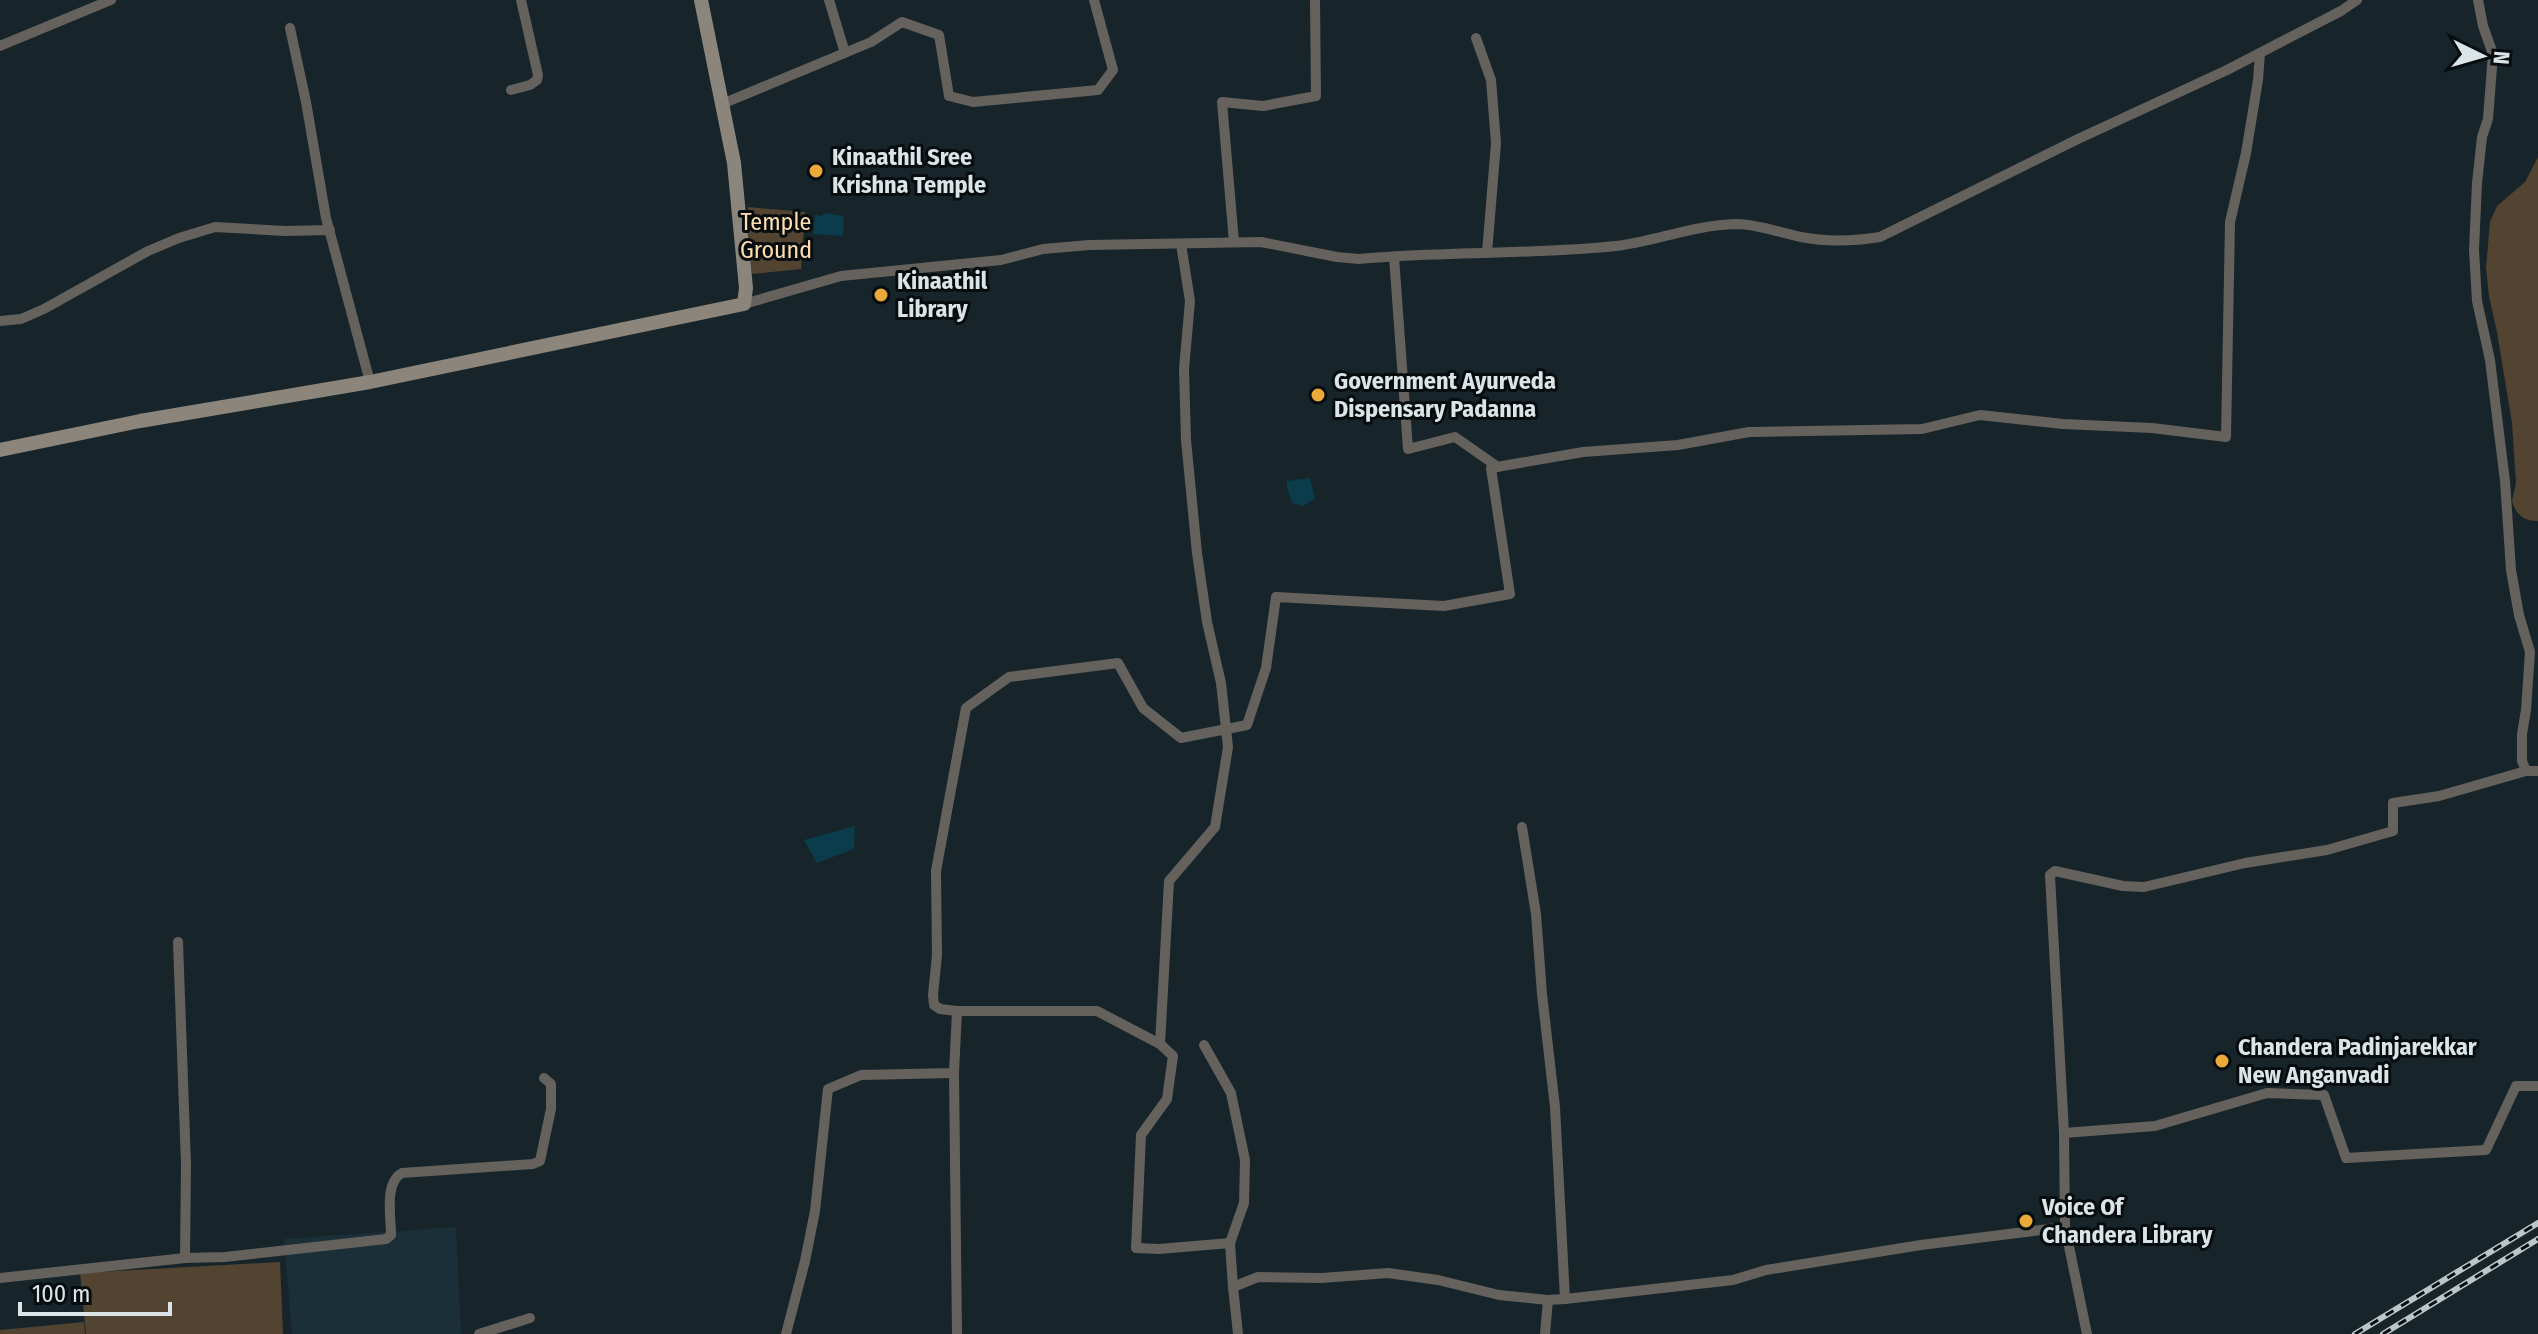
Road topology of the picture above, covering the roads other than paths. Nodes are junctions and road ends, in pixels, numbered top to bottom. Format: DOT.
graph roads {
  1 [pos="111,0"];
  2 [pos="521,0"];
  3 [pos="701,0"];
  4 [pos="829,0"];
  5 [pos="1094,0"];
  6 [pos="1315,0"];
  7 [pos="2357,0"];
  8 [pos="2478,0"];
  9 [pos="290,28"];
  10 [pos="1476,38"];
  11 [pos="0,46"];
  12 [pos="845,53"];
  13 [pos="2260,53"];
  14 [pos="511,90"];
  15 [pos="722,104"];
  16 [pos="330,230"];
  17 [pos="1234,242"];
  18 [pos="1181,244"];
  19 [pos="1487,253"];
  20 [pos="1394,257"];
  21 [pos="744,304"];
  22 [pos="0,321"];
  23 [pos="370,382"];
  24 [pos="0,450"];
  25 [pos="1498,467"];
  26 [pos="1226,729"];
  27 [pos="2532,771"];
  28 [pos="1522,827"];
  29 [pos="178,942"];
  30 [pos="957,1011"];
  31 [pos="1160,1044"];
  32 [pos="1204,1045"];
  33 [pos="954,1073"];
  34 [pos="544,1078"];
  35 [pos="2538,1086"];
  36 [pos="2064,1133"];
  37 [pos="2065,1227"];
  38 [pos="1230,1243"];
  39 [pos="185,1258"];
  40 [pos="0,1278"];
  41 [pos="1233,1287"];
  42 [pos="1565,1299"];
  43 [pos="1548,1300"];
  44 [pos="530,1318"];
  45 [pos="479,1334"];
  46 [pos="786,1334"];
  47 [pos="957,1334"];
  48 [pos="1238,1334"];
  49 [pos="1545,1334"];
  50 [pos="2087,1334"];
  1 -- 11 [label="street"];
  2 -- 14 [label="street"];
  3 -- 15 [label="main road"];
  4 -- 12 [label="street"];
  5 -- 12 [label="street"];
  6 -- 17 [label="street"];
  7 -- 13 [label="street"];
  8 -- 27 [label="street"];
  9 -- 16 [label="street"];
  10 -- 19 [label="street"];
  12 -- 15 [label="street"];
  13 -- 19 [label="street"];
  13 -- 25 [label="street"];
  15 -- 21 [label="main road"];
  16 -- 22 [label="street"];
  16 -- 23 [label="street"];
  17 -- 18 [label="street"];
  17 -- 20 [label="street"];
  18 -- 21 [label="street"];
  18 -- 26 [label="street"];
  19 -- 20 [label="street"];
  20 -- 25 [label="street"];
  21 -- 23 [label="main road"];
  23 -- 24 [label="main road"];
  25 -- 26 [label="street"];
  26 -- 30 [label="street"];
  26 -- 31 [label="street"];
  27 -- 36 [label="street"];
  28 -- 42 [label="street"];
  29 -- 39 [label="street"];
  30 -- 31 [label="street"];
  30 -- 33 [label="street"];
  31 -- 38 [label="street"];
  32 -- 38 [label="street"];
  33 -- 46 [label="street"];
  33 -- 47 [label="street"];
  34 -- 39 [label="street"];
  35 -- 36 [label="street"];
  36 -- 37 [label="street"];
  37 -- 42 [label="street"];
  37 -- 50 [label="street"];
  38 -- 41 [label="street"];
  39 -- 40 [label="street"];
  41 -- 43 [label="street"];
  41 -- 48 [label="street"];
  42 -- 43 [label="street"];
  43 -- 49 [label="street"];
  44 -- 45 [label="street"];
}
